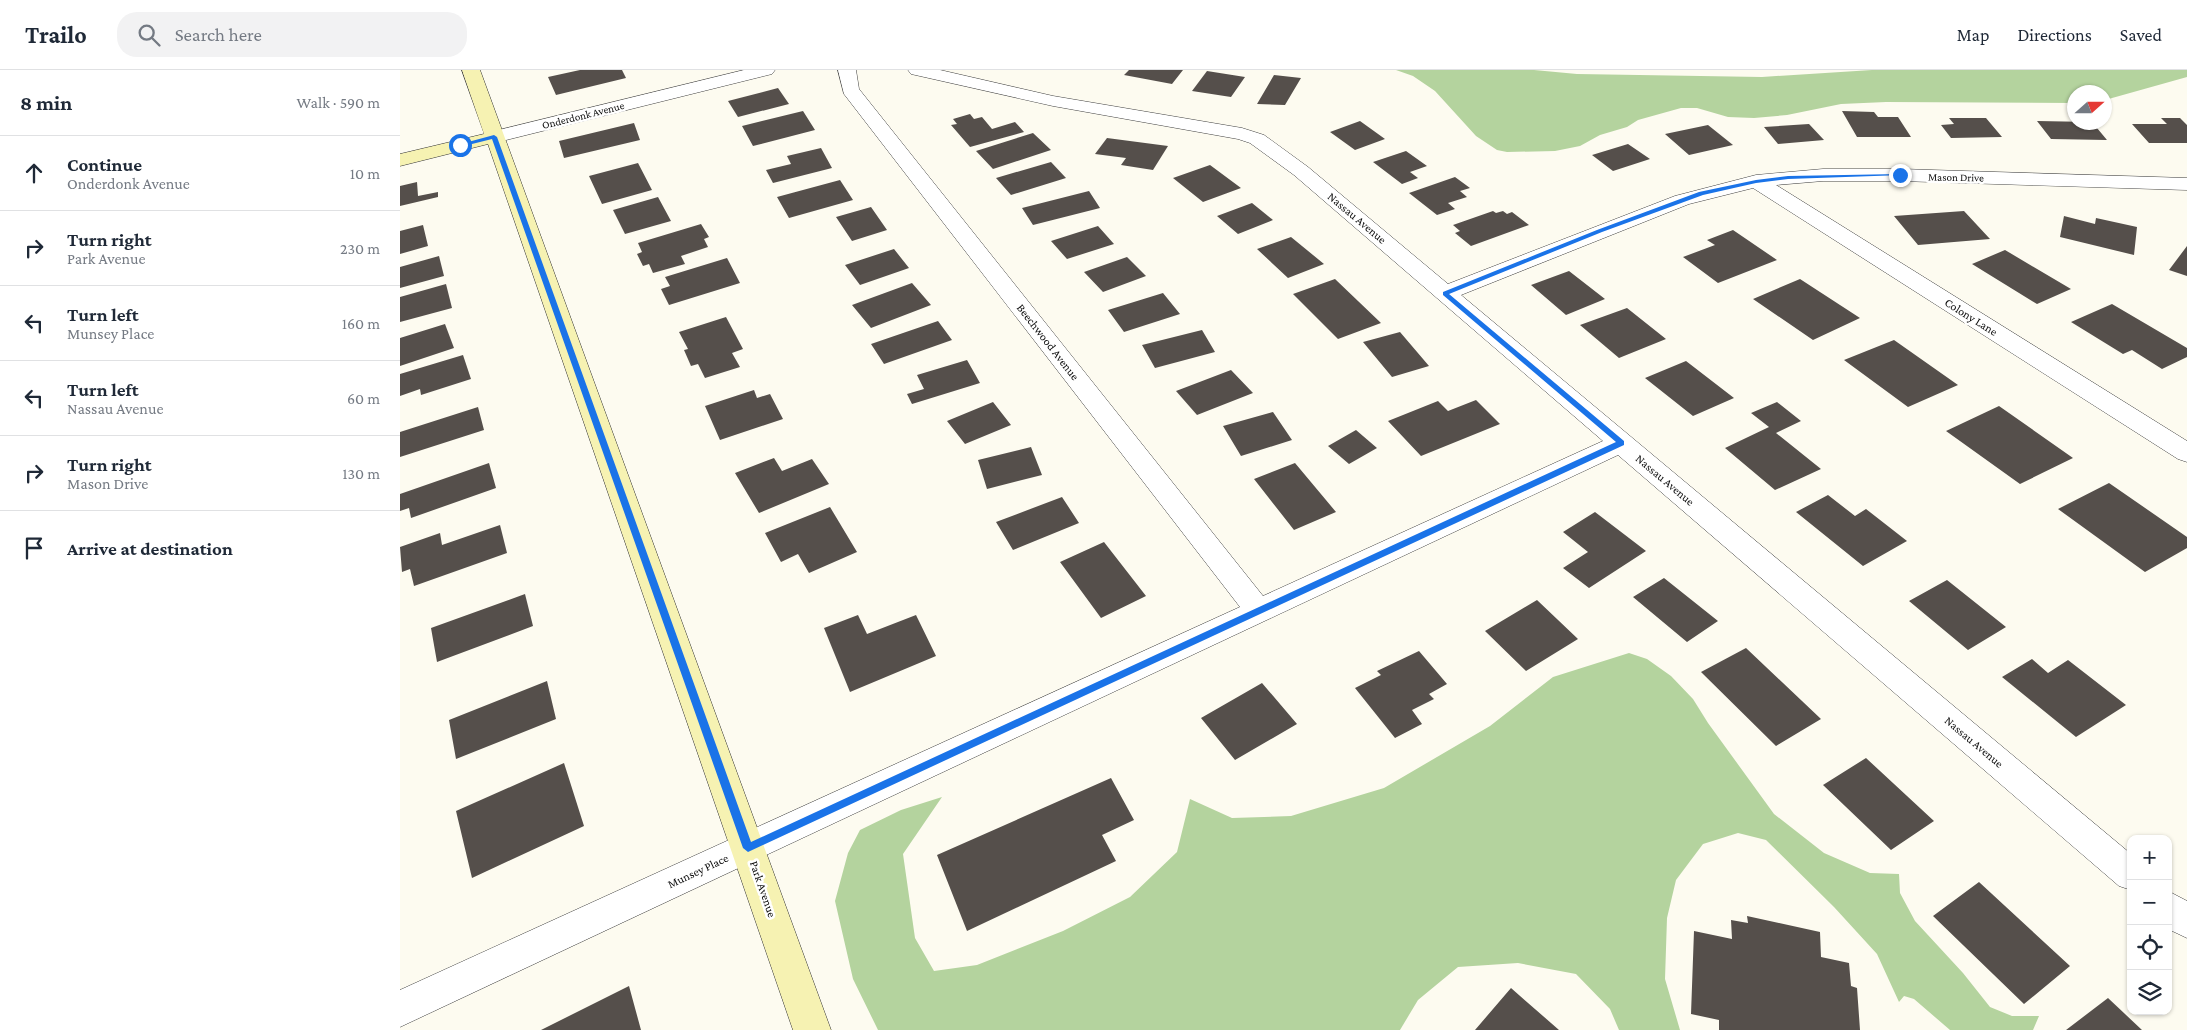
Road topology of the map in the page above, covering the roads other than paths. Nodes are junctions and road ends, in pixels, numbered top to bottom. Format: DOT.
graph roads {
  1 [pos="471,70"];
  2 [pos="766,70"];
  3 [pos="847,70"];
  4 [pos="916,70"];
  5 [pos="494,137"];
  6 [pos="400,160"];
  7 [pos="1756,182"];
  8 [pos="2187,184"];
  9 [pos="1445,293"];
  10 [pos="1621,443"];
  11 [pos="2187,453"];
  12 [pos="1259,610"];
  13 [pos="748,848"];
  14 [pos="2127,872"];
  15 [pos="2172,910"];
  16 [pos="2187,922"];
  17 [pos="400,1009"];
  18 [pos="812,1030"];
  1 -- 5 [label="street, Park Avenue"];
  2 -- 5 [label="street, Onderdonk Avenue"];
  3 -- 12 [label="street, Beechwood Avenue"];
  4 -- 9 [label="street, Nassau Avenue"];
  5 -- 6 [label="street, Onderdonk Avenue"];
  5 -- 13 [label="street, Park Avenue"];
  7 -- 8 [label="street, Mason Drive"];
  7 -- 9 [label="street, Mason Drive"];
  7 -- 11 [label="street, Colony Lane"];
  9 -- 10 [label="street, Nassau Avenue"];
  10 -- 12 [label="street, Munsey Place"];
  10 -- 14 [label="street, Nassau Avenue"];
  12 -- 13 [label="street, Munsey Place"];
  13 -- 17 [label="street, Munsey Place"];
  13 -- 18 [label="street, Park Avenue"];
  15 -- 16 [label="street"];
}
